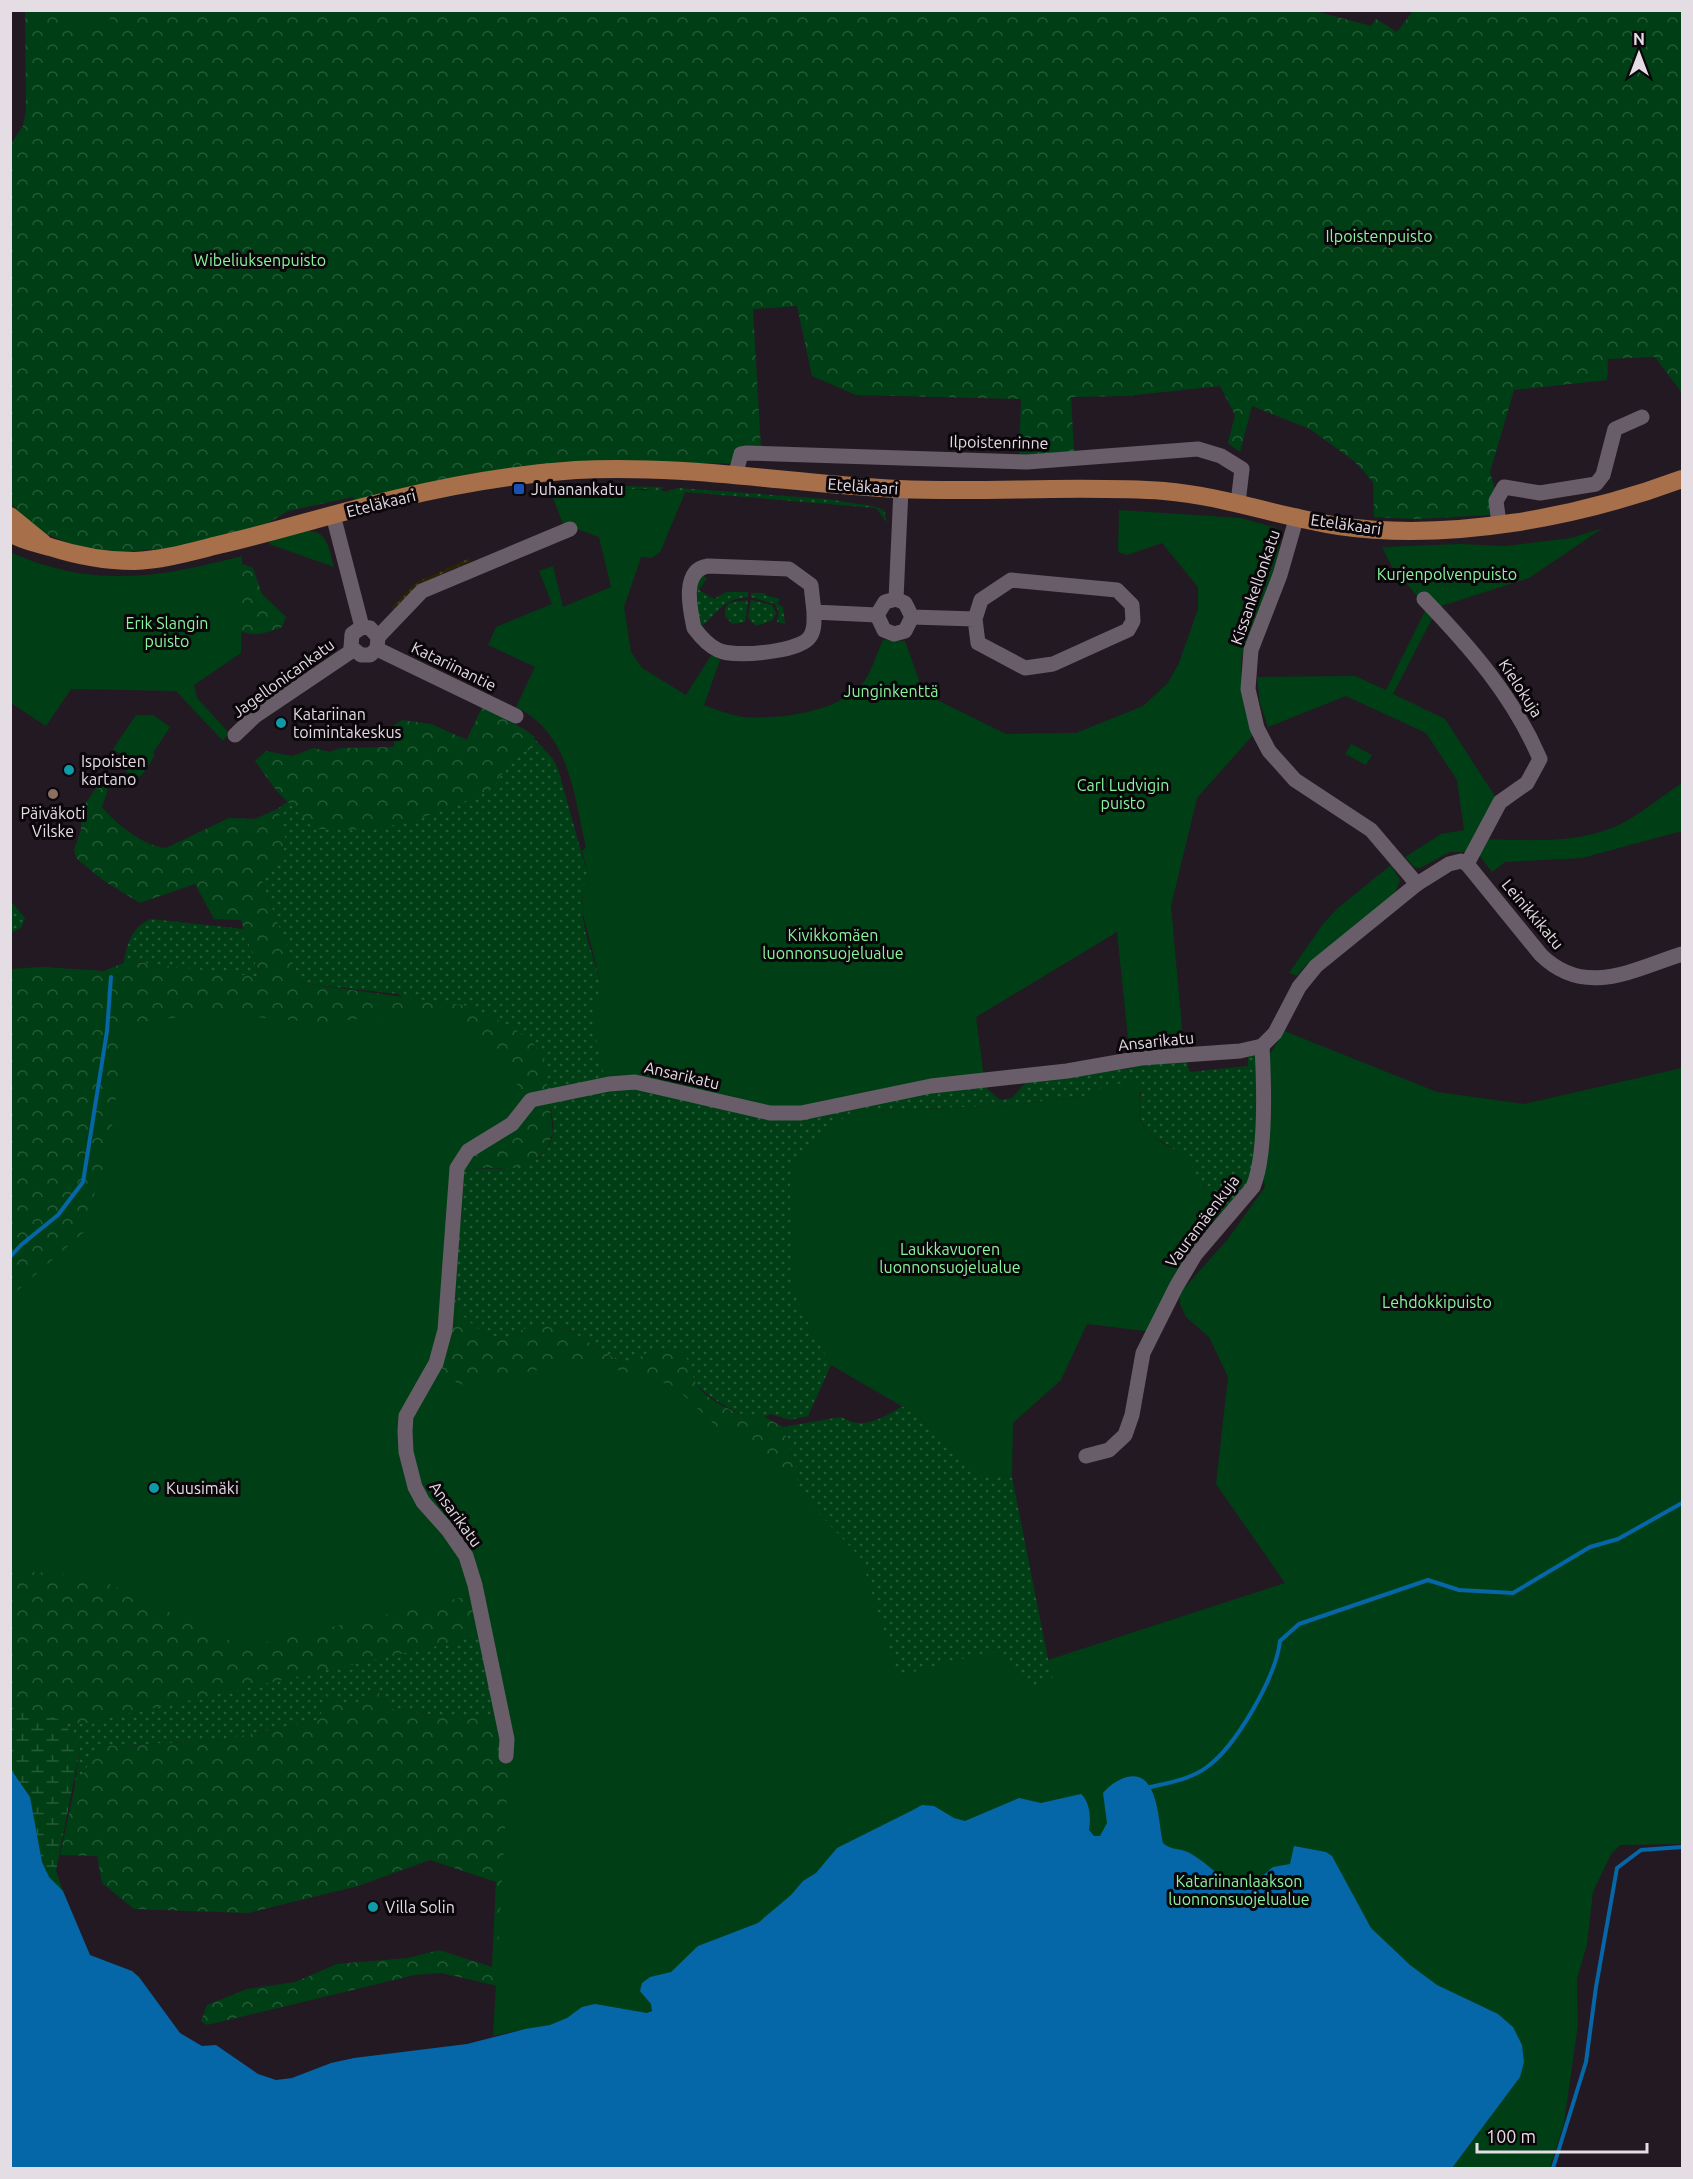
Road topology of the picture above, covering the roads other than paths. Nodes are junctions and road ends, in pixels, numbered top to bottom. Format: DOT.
graph roads {
  1 [pos="1642,417"];
  2 [pos="735,476"];
  3 [pos="1683,479"];
  4 [pos="901,489"];
  5 [pos="1238,503"];
  6 [pos="333,514"];
  7 [pos="10,516"];
  8 [pos="1297,516"];
  9 [pos="1499,523"];
  10 [pos="570,529"];
  11 [pos="10,533"];
  12 [pos="47,546"];
  13 [pos="896,599"];
  14 [pos="1424,599"];
  15 [pos="814,612"];
  16 [pos="877,615"];
  17 [pos="912,616"];
  18 [pos="975,619"];
  19 [pos="362,627"];
  20 [pos="378,643"];
  21 [pos="353,650"];
  22 [pos="516,716"];
  23 [pos="235,735"];
  24 [pos="1467,864"];
  25 [pos="1417,884"];
  26 [pos="1683,954"];
  27 [pos="1262,1046"];
  28 [pos="1086,1456"];
  29 [pos="507,1756"];
  1 -- 9 [label="street"];
  2 -- 4 [label="main road, Eteläkaari"];
  2 -- 5 [label="street, Ilpoistenrinne"];
  2 -- 6 [label="main road, Eteläkaari"];
  3 -- 9 [label="main road, Eteläkaari"];
  4 -- 5 [label="main road, Eteläkaari"];
  4 -- 13 [label="street"];
  5 -- 8 [label="main road, Eteläkaari"];
  6 -- 12 [label="main road, Eteläkaari"];
  6 -- 19 [label="street"];
  7 -- 12 [label="main road, Eteläkaari"];
  8 -- 9 [label="main road, Eteläkaari"];
  8 -- 25 [label="street, Kissankellonkatu"];
  10 -- 20 [label="street"];
  11 -- 12 [label="main road, Eteläkaari"];
  13 -- 16 [label="street"];
  13 -- 17 [label="street"];
  14 -- 24 [label="street, Kielokuja"];
  15 -- 15 [label="street"];
  15 -- 16 [label="street"];
  16 -- 17 [label="street"];
  17 -- 18 [label="street"];
  18 -- 18 [label="street"];
  19 -- 20 [label="street"];
  19 -- 21 [label="street"];
  20 -- 21 [label="street"];
  20 -- 22 [label="street, Katariinantie"];
  21 -- 23 [label="street, Jagellonicankatu"];
  24 -- 25 [label="street"];
  24 -- 26 [label="street, Leinikkikatu"];
  25 -- 27 [label="street"];
  27 -- 28 [label="street, Vauramäenkuja"];
  27 -- 29 [label="street, Ansarikatu"];
}
